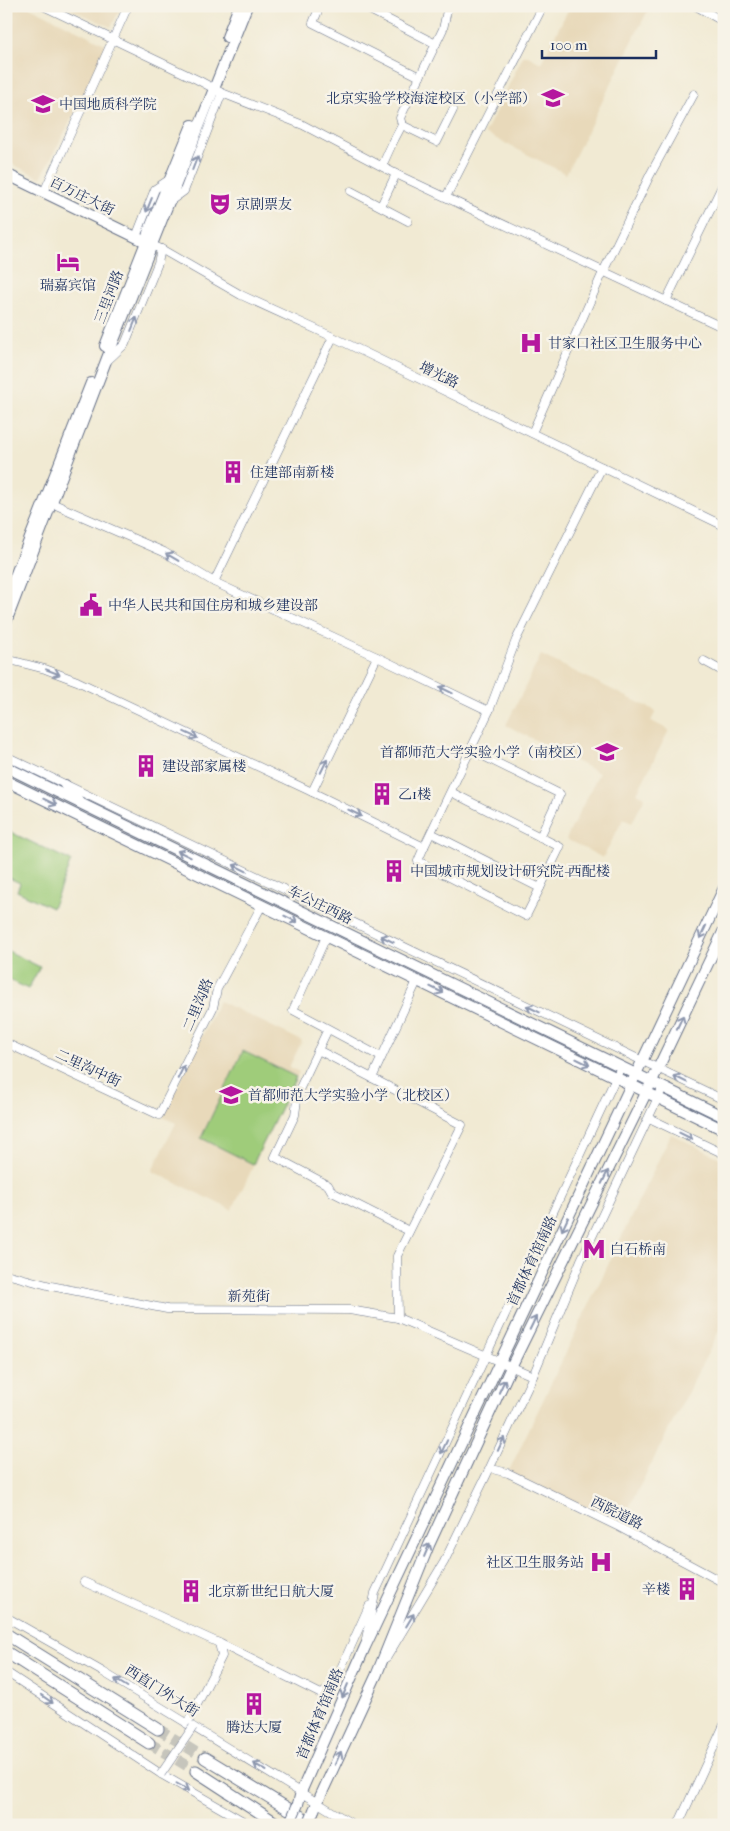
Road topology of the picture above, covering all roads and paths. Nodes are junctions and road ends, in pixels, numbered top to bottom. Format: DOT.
graph roads {
  1 [pos="43,6"];
  2 [pos="128,6"];
  3 [pos="239,6"];
  4 [pos="247,6"];
  5 [pos="320,6"];
  6 [pos="362,6"];
  7 [pos="448,6"];
  8 [pos="543,6"];
  9 [pos="696,6"];
  10 [pos="724,22"];
  11 [pos="113,39"];
  12 [pos="436,44"];
  13 [pos="420,77"];
  14 [pos="214,90"];
  15 [pos="694,94"];
  16 [pos="453,110"];
  17 [pos="402,125"];
  18 [pos="382,166"];
  19 [pos="6,174"];
  20 [pos="396,174"];
  21 [pos="724,182"];
  22 [pos="351,191"];
  23 [pos="44,192"];
  24 [pos="446,197"];
  25 [pos="381,206"];
  26 [pos="408,221"];
  27 [pos="149,244"];
  28 [pos="603,272"];
  29 [pos="666,302"];
  30 [pos="724,328"];
  31 [pos="333,337"];
  32 [pos="532,433"];
  33 [pos="602,467"];
  34 [pos="52,503"];
  35 [pos="724,526"];
  36 [pos="214,582"];
  37 [pos="6,599"];
  38 [pos="6,622"];
  39 [pos="377,657"];
  40 [pos="6,659"];
  41 [pos="704,661"];
  42 [pos="724,672"];
  43 [pos="489,712"];
  44 [pos="471,750"];
  45 [pos="6,756"];
  46 [pos="6,767"];
  47 [pos="6,782"];
  48 [pos="65,785"];
  49 [pos="312,792"];
  50 [pos="451,792"];
  51 [pos="82,804"];
  52 [pos="431,833"];
  53 [pos="540,837"];
  54 [pos="424,847"];
  55 [pos="540,888"];
  56 [pos="724,888"];
  57 [pos="262,905"];
  58 [pos="724,930"];
  59 [pos="326,937"];
  60 [pos="417,981"];
  61 [pos="328,1029"];
  62 [pos="6,1043"];
  63 [pos="318,1050"];
  64 [pos="381,1057"];
  65 [pos="642,1061"];
  66 [pos="622,1067"];
  67 [pos="658,1068"];
  68 [pos="636,1074"];
  69 [pos="372,1078"];
  70 [pos="616,1078"];
  71 [pos="652,1081"];
  72 [pos="631,1085"];
  73 [pos="663,1087"];
  74 [pos="646,1092"];
  75 [pos="658,1098"];
  76 [pos="724,1100"];
  77 [pos="159,1115"];
  78 [pos="724,1116"];
  79 [pos="649,1118"];
  80 [pos="724,1130"];
  81 [pos="724,1154"];
  82 [pos="409,1230"];
  83 [pos="6,1274"];
  84 [pos="398,1318"];
  85 [pos="487,1356"];
  86 [pos="500,1361"];
  87 [pos="511,1367"];
  88 [pos="533,1376"];
  89 [pos="496,1470"];
  90 [pos="84,1582"];
  91 [pos="724,1583"];
  92 [pos="375,1593"];
  93 [pos="6,1617"];
  94 [pos="6,1634"];
  95 [pos="219,1644"];
  96 [pos="364,1647"];
  97 [pos="6,1652"];
  98 [pos="6,1672"];
  99 [pos="376,1676"];
  100 [pos="724,1725"];
  101 [pos="190,1726"];
  102 [pos="158,1729"];
  103 [pos="149,1743"];
  104 [pos="205,1758"];
  105 [pos="196,1771"];
  106 [pos="161,1774"];
  107 [pos="302,1792"];
  108 [pos="316,1806"];
  109 [pos="250,1825"];
  110 [pos="279,1825"];
  111 [pos="289,1825"];
  112 [pos="308,1825"];
  113 [pos="315,1825"];
  114 [pos="354,1825"];
  115 [pos="678,1825"];
  1 -- 11 [label="street"];
  2 -- 11 [label="street"];
  3 -- 14 [label="main road, 三里河路"];
  4 -- 14 [label="main road, 三里河路"];
  5 -- 13 [label="street"];
  6 -- 12 [label="street"];
  7 -- 12 [label="street"];
  8 -- 24 [label="street"];
  9 -- 10 [label="street"];
  11 -- 14 [label="street"];
  11 -- 23 [label="street"];
  12 -- 13 [label="street"];
  13 -- 17 [label="street"];
  14 -- 18 [label="street"];
  27 -- 14 [label="main road, 三里河路, one-way"];
  14 -- 27 [label="main road, 三里河路, one-way"];
  15 -- 28 [label="street"];
  16 -- 17 [label="street"];
  17 -- 18 [label="street"];
  18 -- 20 [label="street"];
  19 -- 23 [label="main road, 百万庄大街"];
  20 -- 24 [label="street"];
  20 -- 25 [label="street"];
  21 -- 29 [label="street"];
  22 -- 25 [label="street"];
  23 -- 27 [label="main road, 百万庄大街"];
  24 -- 28 [label="street"];
  25 -- 26 [label="street"];
  27 -- 31 [label="street, 增光路"];
  27 -- 34 [label="main road, 三里河路"];
  34 -- 27 [label="main road, 三里河路, one-way"];
  28 -- 29 [label="street"];
  28 -- 32 [label="street"];
  29 -- 30 [label="street"];
  31 -- 32 [label="street, 增光路"];
  31 -- 36 [label="street"];
  32 -- 33 [label="street, 增光路"];
  33 -- 35 [label="street, 增光路"];
  33 -- 43 [label="street"];
  36 -- 34 [label="street, one-way"];
  34 -- 37 [label="main road, 三里河路"];
  34 -- 38 [label="main road, 三里河路"];
  36 -- 39 [label="street"];
  43 -- 39 [label="street, one-way"];
  49 -- 39 [label="street, one-way"];
  40 -- 49 [label="street, one-way"];
  41 -- 42 [label="street"];
  43 -- 44 [label="street"];
  44 -- 50 [label="street"];
  44 -- 53 [label="street"];
  45 -- 48 [label="street"];
  46 -- 51 [label="main road, 车公庄西路"];
  47 -- 57 [label="main road, 车公庄西路, one-way"];
  48 -- 51 [label="main road"];
  65 -- 48 [label="street, one-way"];
  49 -- 54 [label="street, one-way"];
  50 -- 52 [label="street"];
  50 -- 53 [label="street"];
  66 -- 51 [label="main road, 车公庄西路, one-way"];
  52 -- 54 [label="street"];
  52 -- 55 [label="street"];
  53 -- 55 [label="street"];
  54 -- 55 [label="street"];
  56 -- 65 [label="main road, 首都体育馆南路, one-way"];
  57 -- 59 [label="main road, 车公庄西路, one-way"];
  77 -- 57 [label="street, 二里沟路, one-way"];
  67 -- 58 [label="main road, 首都体育馆南路, one-way"];
  59 -- 60 [label="main road, 车公庄西路"];
  59 -- 61 [label="street"];
  60 -- 64 [label="street"];
  60 -- 70 [label="main road, 车公庄西路, one-way"];
  61 -- 63 [label="street"];
  61 -- 64 [label="street"];
  62 -- 77 [label="street, 二里沟中街"];
  63 -- 69 [label="street"];
  63 -- 82 [label="street"];
  64 -- 69 [label="street"];
  65 -- 67 [label="street"];
  65 -- 68 [label="main road, 首都体育馆南路"];
  66 -- 68 [label="main road, 车公庄西路"];
  66 -- 70 [label="street, 首都体育馆南路"];
  67 -- 71 [label="main road, 首都体育馆南路"];
  76 -- 67 [label="street, one-way"];
  68 -- 71 [label="main road, 车公庄西路"];
  68 -- 72 [label="main road, 首都体育馆南路"];
  69 -- 82 [label="street"];
  70 -- 72 [label="main road, 车公庄西路"];
  70 -- 85 [label="street, 首都体育馆南路"];
  71 -- 73 [label="main road"];
  71 -- 74 [label="main road, 首都体育馆南路"];
  72 -- 74 [label="main road, 车公庄西路"];
  72 -- 86 [label="main road, 首都体育馆南路, one-way"];
  73 -- 75 [label="street, 首都体育馆南路"];
  73 -- 78 [label="main road"];
  74 -- 75 [label="main road, 车公庄西路"];
  87 -- 74 [label="main road, 首都体育馆南路, one-way"];
  75 -- 79 [label="street, 首都体育馆南路"];
  75 -- 80 [label="main road"];
  79 -- 81 [label="street, one-way"];
  79 -- 88 [label="street, 首都体育馆南路"];
  82 -- 84 [label="street"];
  83 -- 84 [label="street, 新苑街"];
  84 -- 85 [label="street, 新苑街"];
  85 -- 86 [label="street, 新苑街"];
  85 -- 92 [label="street, 首都体育馆南路, one-way"];
  86 -- 87 [label="street, 新苑街"];
  86 -- 96 [label="main road, 首都体育馆南路"];
  87 -- 88 [label="street, 新苑街"];
  99 -- 87 [label="main road, 首都体育馆南路, one-way"];
  99 -- 88 [label="street, 首都体育馆南路, one-way"];
  89 -- 91 [label="street, 西院道路"];
  90 -- 95 [label="street"];
  92 -- 95 [label="street"];
  92 -- 96 [label="street, 首都体育馆南路"];
  101 -- 93 [label="street, 西直门外大街, one-way"];
  94 -- 102 [label="highway"];
  95 -- 101 [label="street"];
  96 -- 107 [label="main road, 首都体育馆南路, one-way"];
  97 -- 103 [label="highway"];
  98 -- 106 [label="street, one-way"];
  108 -- 99 [label="main road, 首都体育馆南路, one-way"];
  100 -- 115 [label="street"];
  101 -- 106 [label="street, bridge"];
  107 -- 101 [label="street, 西直门外大街, one-way"];
  104 -- 113 [label="highway"];
  105 -- 110 [label="highway"];
  106 -- 109 [label="street, one-way"];
  107 -- 108 [label="street, 西直门外大街"];
  107 -- 111 [label="main road, 首都体育馆南路, bridge"];
  108 -- 112 [label="main road, 首都体育馆南路, bridge"];
  108 -- 114 [label="street, 西直门外大街"];
}
